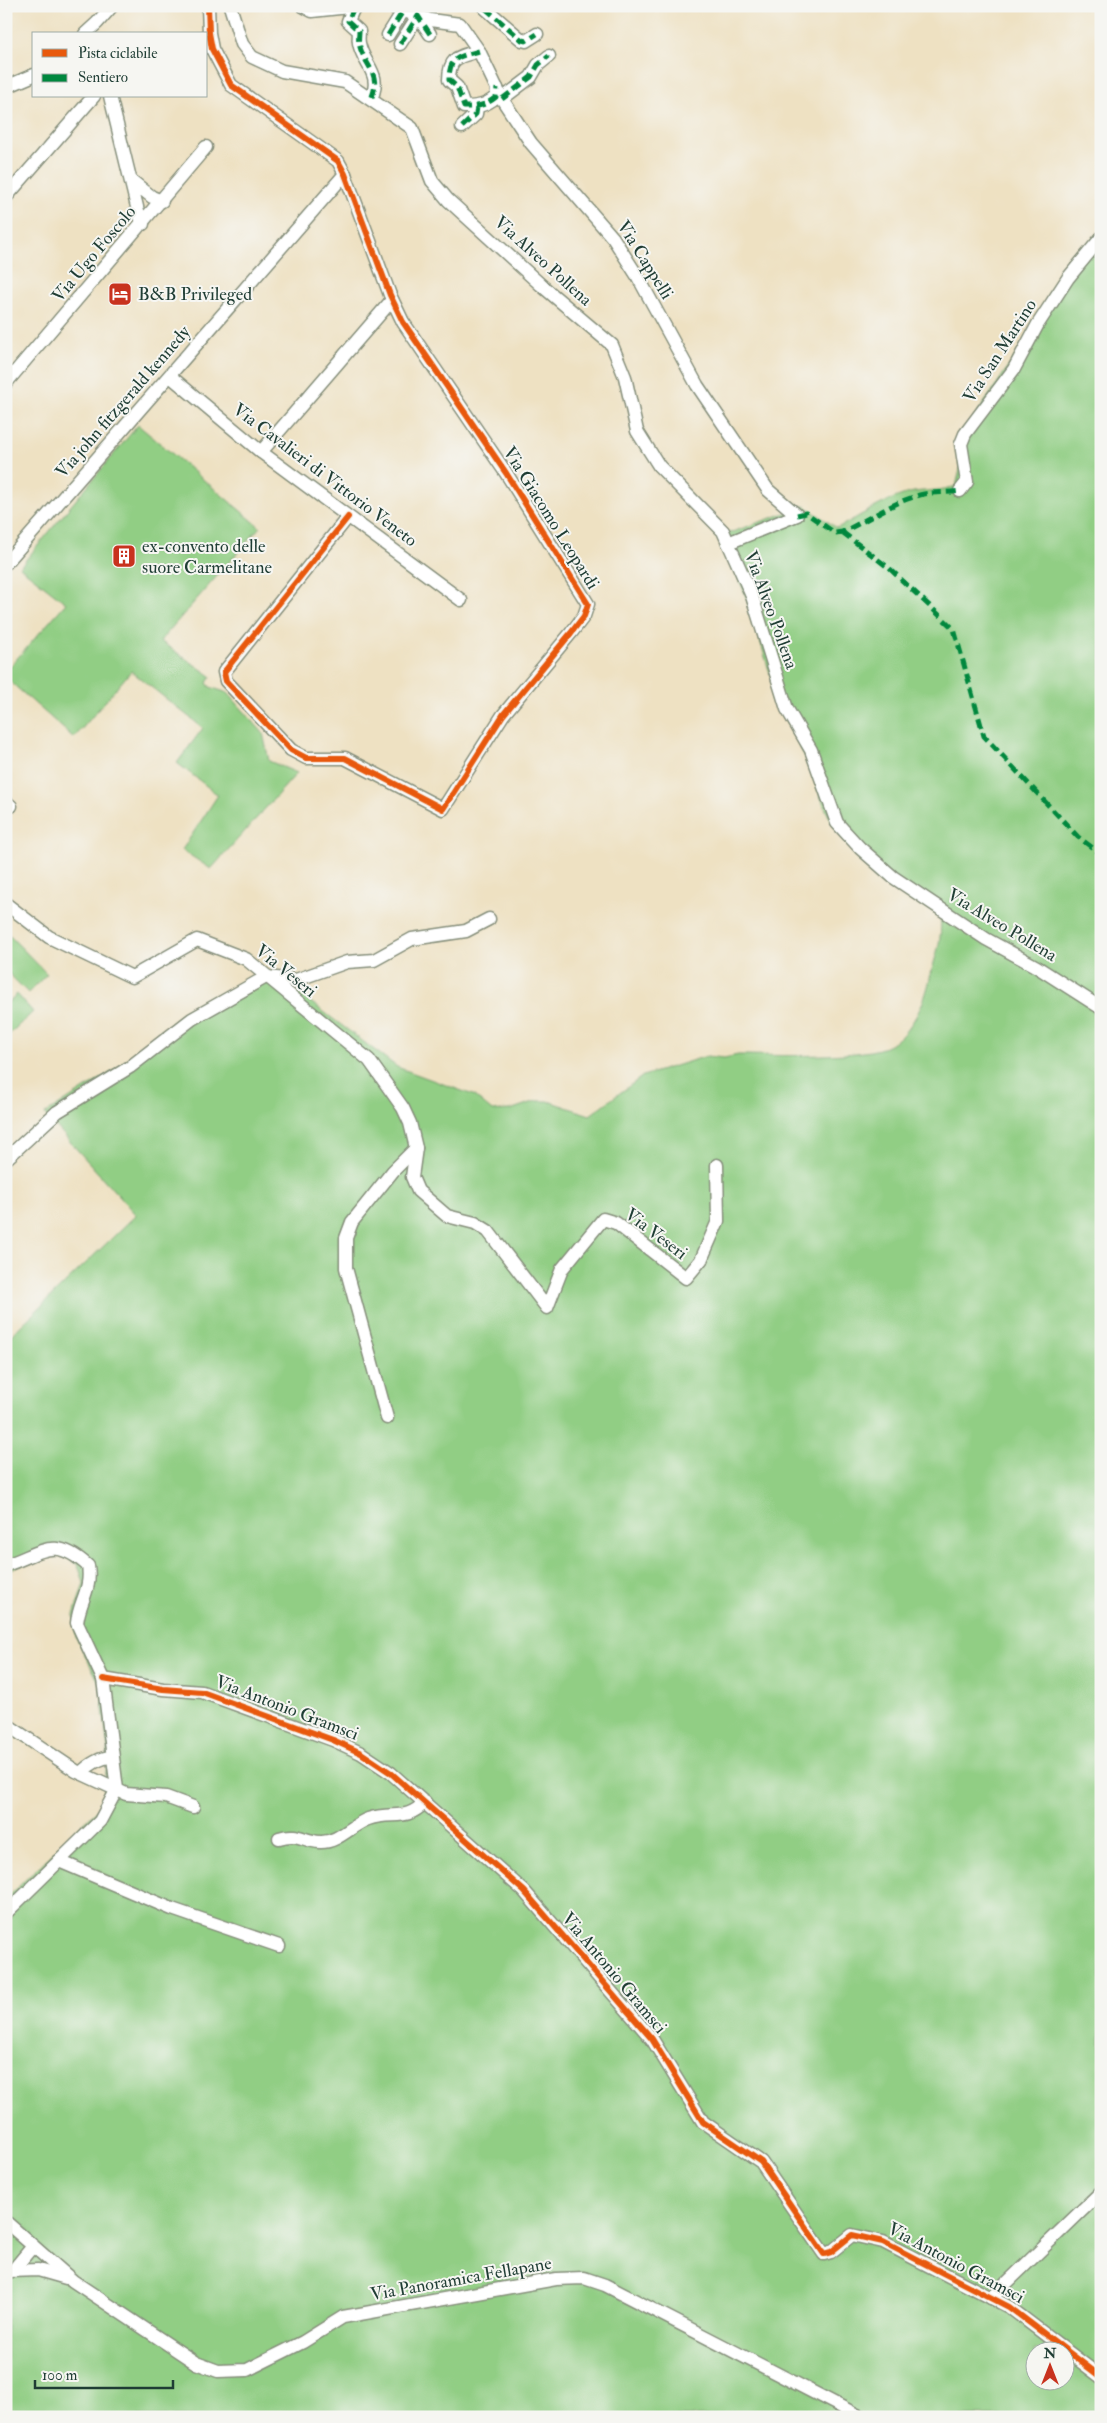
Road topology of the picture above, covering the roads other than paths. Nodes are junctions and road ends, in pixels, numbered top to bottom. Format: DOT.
graph roads {
  1 [pos="112,6"];
  2 [pos="208,6"];
  3 [pos="230,6"];
  4 [pos="303,6"];
  5 [pos="358,6"];
  6 [pos="390,6"];
  7 [pos="354,7"];
  8 [pos="485,8"];
  9 [pos="403,11"];
  10 [pos="418,16"];
  11 [pos="98,29"];
  12 [pos="430,34"];
  13 [pos="537,34"];
  14 [pos="388,35"];
  15 [pos="400,44"];
  16 [pos="479,51"];
  17 [pos="549,56"];
  18 [pos="32,75"];
  19 [pos="6,87"];
  20 [pos="500,94"];
  21 [pos="92,98"];
  22 [pos="111,98"];
  23 [pos="370,99"];
  24 [pos="477,107"];
  25 [pos="462,128"];
  26 [pos="206,147"];
  27 [pos="345,174"];
  28 [pos="132,181"];
  29 [pos="6,197"];
  30 [pos="162,200"];
  31 [pos="143,224"];
  32 [pos="1101,238"];
  33 [pos="392,300"];
  34 [pos="170,376"];
  35 [pos="6,383"];
  36 [pos="262,452"];
  37 [pos="960,491"];
  38 [pos="348,517"];
  39 [pos="728,543"];
  40 [pos="6,563"];
  41 [pos="461,600"];
  42 [pos="6,904"];
  43 [pos="489,918"];
  44 [pos="266,977"];
  45 [pos="1101,1008"];
  46 [pos="416,1148"];
  47 [pos="8,1155"];
  48 [pos="717,1165"];
  49 [pos="387,1418"];
  50 [pos="6,1564"];
  51 [pos="103,1680"];
  52 [pos="6,1724"];
  53 [pos="112,1757"];
  54 [pos="81,1773"];
  55 [pos="117,1789"];
  56 [pos="425,1802"];
  57 [pos="193,1807"];
  58 [pos="280,1838"];
  59 [pos="59,1861"];
  60 [pos="6,1914"];
  61 [pos="279,1946"];
  62 [pos="1101,2192"];
  63 [pos="6,2222"];
  64 [pos="33,2246"];
  65 [pos="8,2272"];
  66 [pos="73,2281"];
  67 [pos="991,2298"];
  68 [pos="1101,2377"];
  69 [pos="861,2417"];
  1 -- 11 [label="street"];
  2 -- 27 [label="street, Via Giacomo Leopardi"];
  3 -- 23 [label="street, Via Alveo Pollena"];
  4 -- 7 [label="street"];
  5 -- 7 [label="street"];
  6 -- 9 [label="street, Via Cappelli"];
  7 -- 23 [label="street"];
  8 -- 13 [label="street"];
  9 -- 10 [label="street, Via Cappelli"];
  9 -- 14 [label="street"];
  10 -- 12 [label="street"];
  10 -- 15 [label="street"];
  10 -- 16 [label="street, Via Cappelli"];
  16 -- 20 [label="street, Via Cappelli"];
  16 -- 24 [label="street"];
  17 -- 20 [label="street"];
  18 -- 19 [label="street"];
  20 -- 24 [label="street"];
  20 -- 39 [label="street, Via Cappelli"];
  21 -- 29 [label="street"];
  22 -- 28 [label="street"];
  23 -- 39 [label="street, Via Alveo Pollena"];
  24 -- 25 [label="street"];
  26 -- 30 [label="street, Via Ugo Foscolo"];
  27 -- 33 [label="street, Via Giacomo Leopardi"];
  27 -- 34 [label="street, Via john fitzgerald kennedy"];
  28 -- 30 [label="street"];
  28 -- 31 [label="street"];
  30 -- 31 [label="street, Via Ugo Foscolo"];
  31 -- 35 [label="street, Via Ugo Foscolo"];
  32 -- 37 [label="street, Via San Martino"];
  33 -- 36 [label="street"];
  33 -- 38 [label="street, Via Giacomo Leopardi"];
  34 -- 36 [label="street, Via Cavalieri di Vittorio Veneto"];
  34 -- 40 [label="street, Via john fitzgerald kennedy"];
  36 -- 38 [label="street, Via Cavalieri di Vittorio Veneto"];
  38 -- 41 [label="street, Via Cavalieri di Vittorio Veneto"];
  39 -- 45 [label="street, Via Alveo Pollena"];
  42 -- 44 [label="street, Via Veseri"];
  43 -- 44 [label="street"];
  44 -- 46 [label="street, Via Veseri"];
  44 -- 47 [label="street"];
  46 -- 48 [label="street, Via Veseri"];
  46 -- 49 [label="street"];
  50 -- 51 [label="street"];
  51 -- 53 [label="street"];
  51 -- 56 [label="street, Via Antonio Gramsci"];
  52 -- 54 [label="street"];
  53 -- 54 [label="street"];
  53 -- 55 [label="street"];
  54 -- 55 [label="street"];
  55 -- 57 [label="street"];
  55 -- 59 [label="street"];
  56 -- 58 [label="street"];
  56 -- 67 [label="street, Via Antonio Gramsci"];
  59 -- 60 [label="street"];
  59 -- 61 [label="street"];
  62 -- 67 [label="street"];
  63 -- 64 [label="street"];
  64 -- 65 [label="street"];
  64 -- 66 [label="street"];
  65 -- 66 [label="street"];
  66 -- 69 [label="street, Via Panoramica Fellapane"];
  67 -- 68 [label="street, Via Antonio Gramsci"];
}
